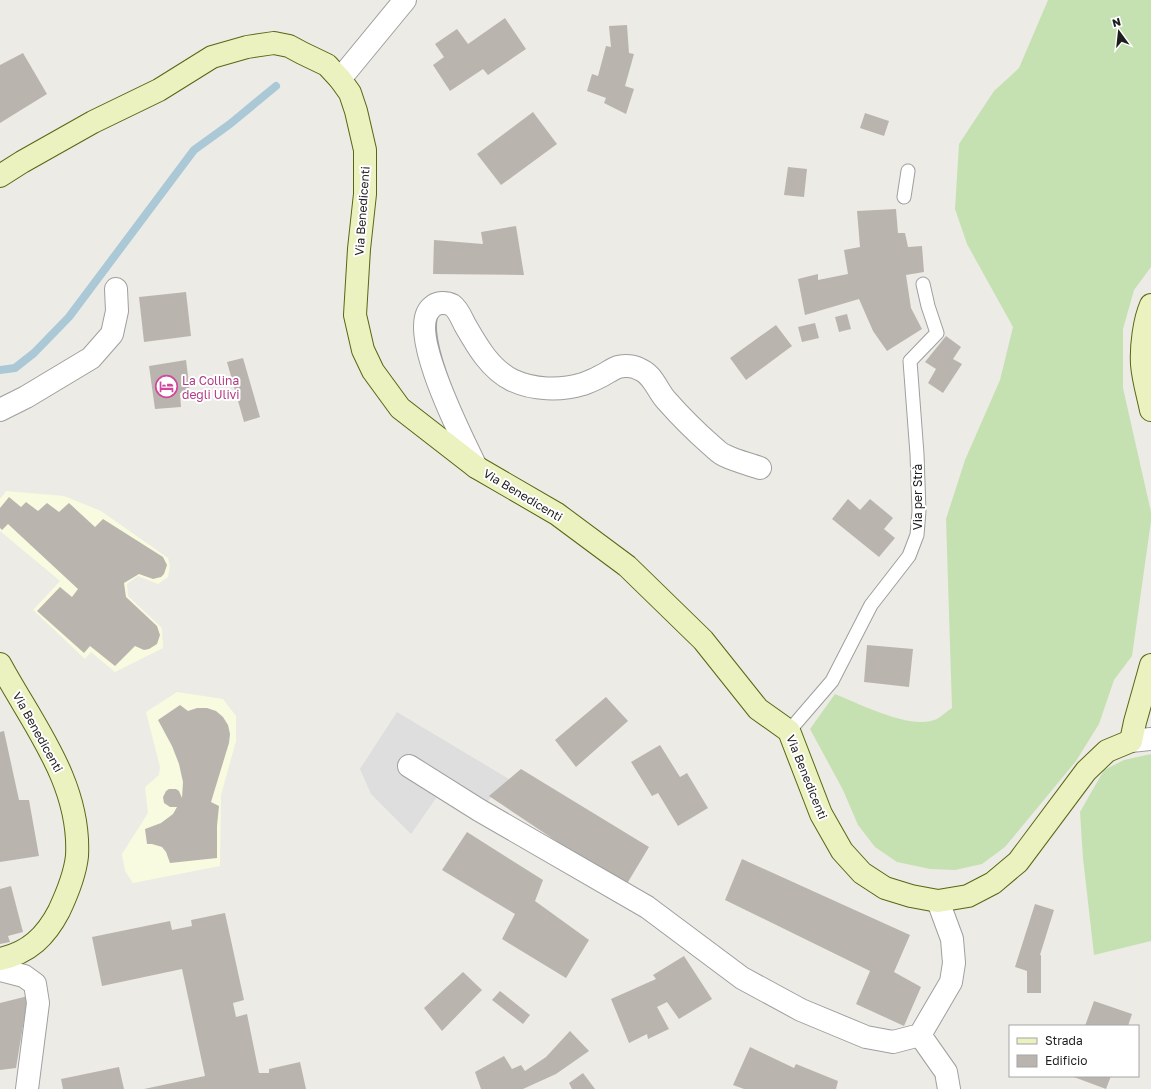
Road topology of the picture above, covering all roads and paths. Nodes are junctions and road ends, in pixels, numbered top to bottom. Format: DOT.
graph roads {
  1 [pos="405,0"];
  2 [pos="340,79"];
  3 [pos="908,171"];
  4 [pos="0,176"];
  5 [pos="904,197"];
  6 [pos="923,284"];
  7 [pos="116,289"];
  8 [pos="1151,305"];
  9 [pos="0,410"];
  10 [pos="1151,410"];
  11 [pos="476,467"];
  12 [pos="760,468"];
  13 [pos="0,664"];
  14 [pos="1151,664"];
  15 [pos="789,731"];
  16 [pos="1141,740"];
  17 [pos="410,766"];
  18 [pos="938,901"];
  19 [pos="0,959"];
  20 [pos="0,970"];
  21 [pos="920,1035"];
  22 [pos="28,1089"];
  23 [pos="949,1089"];
  1 -- 2 [label="street"];
  2 -- 4 [label="street, Via Benedicenti"];
  2 -- 11 [label="street, Via Benedicenti"];
  3 -- 5 [label="lane"];
  6 -- 15 [label="lane, Via per Strà"];
  7 -- 9 [label="street"];
  8 -- 10 [label="street"];
  11 -- 12 [label="street"];
  11 -- 15 [label="street, Via Benedicenti"];
  13 -- 19 [label="street, Via Benedicenti"];
  14 -- 16 [label="street"];
  15 -- 18 [label="street, Via Benedicenti"];
  16 -- 18 [label="street, Via Benedicenti"];
  17 -- 21 [label="street"];
  18 -- 21 [label="street"];
  20 -- 22 [label="street"];
  21 -- 23 [label="street"];
}
